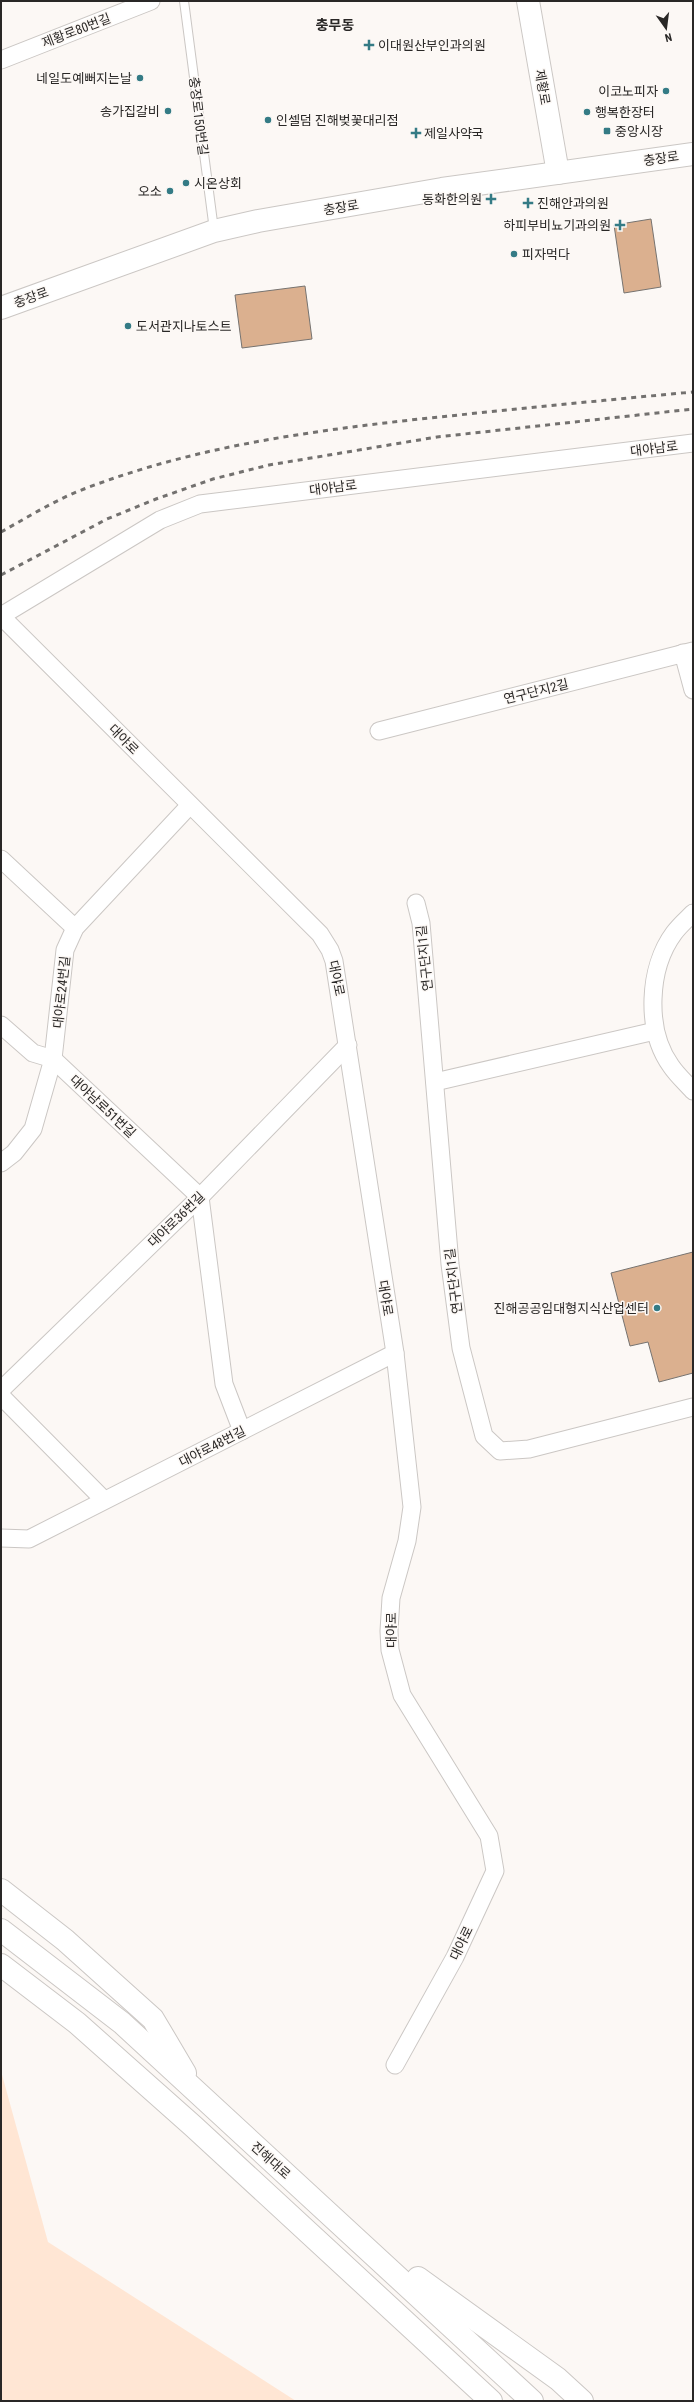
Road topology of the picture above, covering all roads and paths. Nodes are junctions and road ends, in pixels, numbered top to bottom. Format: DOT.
graph roads {
  1 [pos="151,1"];
  2 [pos="184,1"];
  3 [pos="528,1"];
  4 [pos="1,60"];
  5 [pos="693,154"];
  6 [pos="558,173"];
  7 [pos="214,231"];
  8 [pos="1,308"];
  9 [pos="693,443"];
  10 [pos="1,616"];
  11 [pos="688,652"];
  12 [pos="693,690"];
  13 [pos="379,731"];
  14 [pos="190,805"];
  15 [pos="1,859"];
  16 [pos="416,903"];
  17 [pos="693,913"];
  18 [pos="75,928"];
  19 [pos="1,1025"];
  20 [pos="655,1030"];
  21 [pos="348,1045"];
  22 [pos="53,1059"];
  23 [pos="435,1082"];
  24 [pos="693,1091"];
  25 [pos="1,1163"];
  26 [pos="200,1197"];
  27 [pos="395,1353"];
  28 [pos="1,1390"];
  29 [pos="1,1396"];
  30 [pos="693,1407"];
  31 [pos="242,1431"];
  32 [pos="104,1500"];
  33 [pos="1,1538"];
  34 [pos="1,1890"];
  35 [pos="1,1930"];
  36 [pos="1,1964"];
  37 [pos="1,1977"];
  38 [pos="77,2022"];
  39 [pos="395,2065"];
  40 [pos="200,2097"];
  41 [pos="309,2193"];
  42 [pos="491,2401"];
  43 [pos="532,2401"];
  44 [pos="582,2401"];
  1 -- 4 [label="street, 제황로80번길"];
  2 -- 7 [label="lane, 충장로150번길"];
  3 -- 6 [label="main road, 제황로"];
  5 -- 6 [label="main road, 충장로"];
  6 -- 7 [label="main road, 충장로"];
  7 -- 8 [label="main road, 충장로"];
  9 -- 10 [label="street, 대야남로"];
  10 -- 14 [label="street, 대야로"];
  11 -- 12 [label="street"];
  11 -- 13 [label="street, 연구단지2길"];
  14 -- 18 [label="street, 대야로24번길"];
  14 -- 21 [label="street, 대야로"];
  15 -- 18 [label="street"];
  16 -- 23 [label="street, 연구단지1길"];
  17 -- 20 [label="street"];
  18 -- 22 [label="street, 대야로24번길"];
  19 -- 22 [label="street, 대야남로51번길"];
  20 -- 23 [label="street"];
  20 -- 24 [label="street"];
  21 -- 26 [label="street, 대야로36번길"];
  21 -- 27 [label="street, 대야로"];
  22 -- 25 [label="street, 대야로24번길"];
  22 -- 26 [label="street, 대야남로51번길"];
  23 -- 30 [label="street, 연구단지1길"];
  26 -- 28 [label="street, 대야로36번길"];
  26 -- 31 [label="street"];
  27 -- 31 [label="street, 대야로48번길"];
  27 -- 39 [label="street, 대야로"];
  29 -- 32 [label="street"];
  31 -- 32 [label="street, 대야로48번길"];
  32 -- 33 [label="street, 대야로48번길"];
  34 -- 40 [label="main road"];
  35 -- 40 [label="main road, 진해대로"];
  36 -- 38 [label="main road"];
  37 -- 38 [label="main road"];
  38 -- 42 [label="main road"];
  40 -- 41 [label="main road, 진해대로"];
  41 -- 43 [label="main road, 진해대로"];
  41 -- 44 [label="main road"];
}
